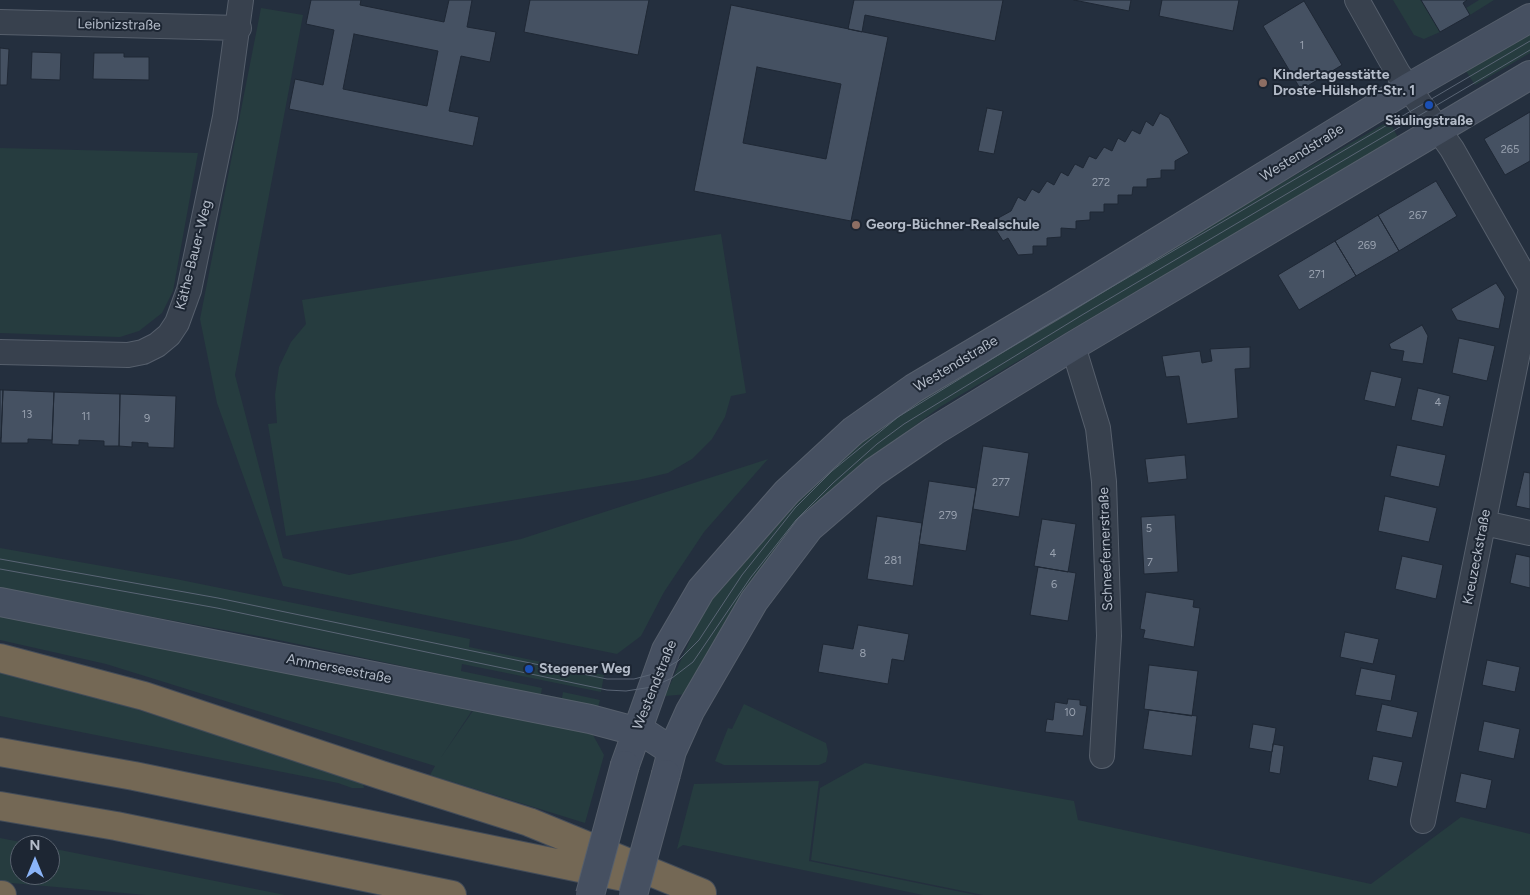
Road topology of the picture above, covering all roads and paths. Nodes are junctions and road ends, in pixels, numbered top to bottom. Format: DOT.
graph roads {
  1 [pos="241,0"];
  2 [pos="1357,0"];
  3 [pos="1530,18"];
  4 [pos="0,22"];
  5 [pos="238,28"];
  6 [pos="1530,75"];
  7 [pos="1408,88"];
  8 [pos="1432,120"];
  9 [pos="1530,286"];
  10 [pos="1530,293"];
  11 [pos="1073,346"];
  12 [pos="0,352"];
  13 [pos="1484,523"];
  14 [pos="1530,533"];
  15 [pos="0,602"];
  16 [pos="0,658"];
  17 [pos="637,732"];
  18 [pos="0,752"];
  19 [pos="1102,756"];
  20 [pos="669,762"];
  21 [pos="0,806"];
  22 [pos="1423,821"];
  23 [pos="708,894"];
  24 [pos="452,895"];
  25 [pos="590,895"];
  26 [pos="633,895"];
  1 -- 5 [label="street, Käthe-Bauer-Weg"];
  2 -- 7 [label="street"];
  3 -- 7 [label="main road, Westendstraße"];
  4 -- 5 [label="street, Leibnizstraße"];
  5 -- 12 [label="street, Käthe-Bauer-Weg"];
  6 -- 8 [label="main road"];
  7 -- 8 [label="street"];
  7 -- 17 [label="main road, Westendstraße"];
  8 -- 9 [label="street"];
  8 -- 11 [label="main road"];
  10 -- 13 [label="street, Kreuzeckstraße"];
  11 -- 19 [label="street, Schneefernerstraße"];
  11 -- 20 [label="main road"];
  13 -- 14 [label="street"];
  13 -- 22 [label="street, Kreuzeckstraße"];
  15 -- 17 [label="main road, Ammerseestraße"];
  16 -- 23 [label="highway"];
  17 -- 20 [label="main road, Ammerseestraße"];
  17 -- 25 [label="main road, Westendstraße, bridge"];
  18 -- 23 [label="highway"];
  20 -- 26 [label="main road, bridge"];
  21 -- 24 [label="highway"];
}
